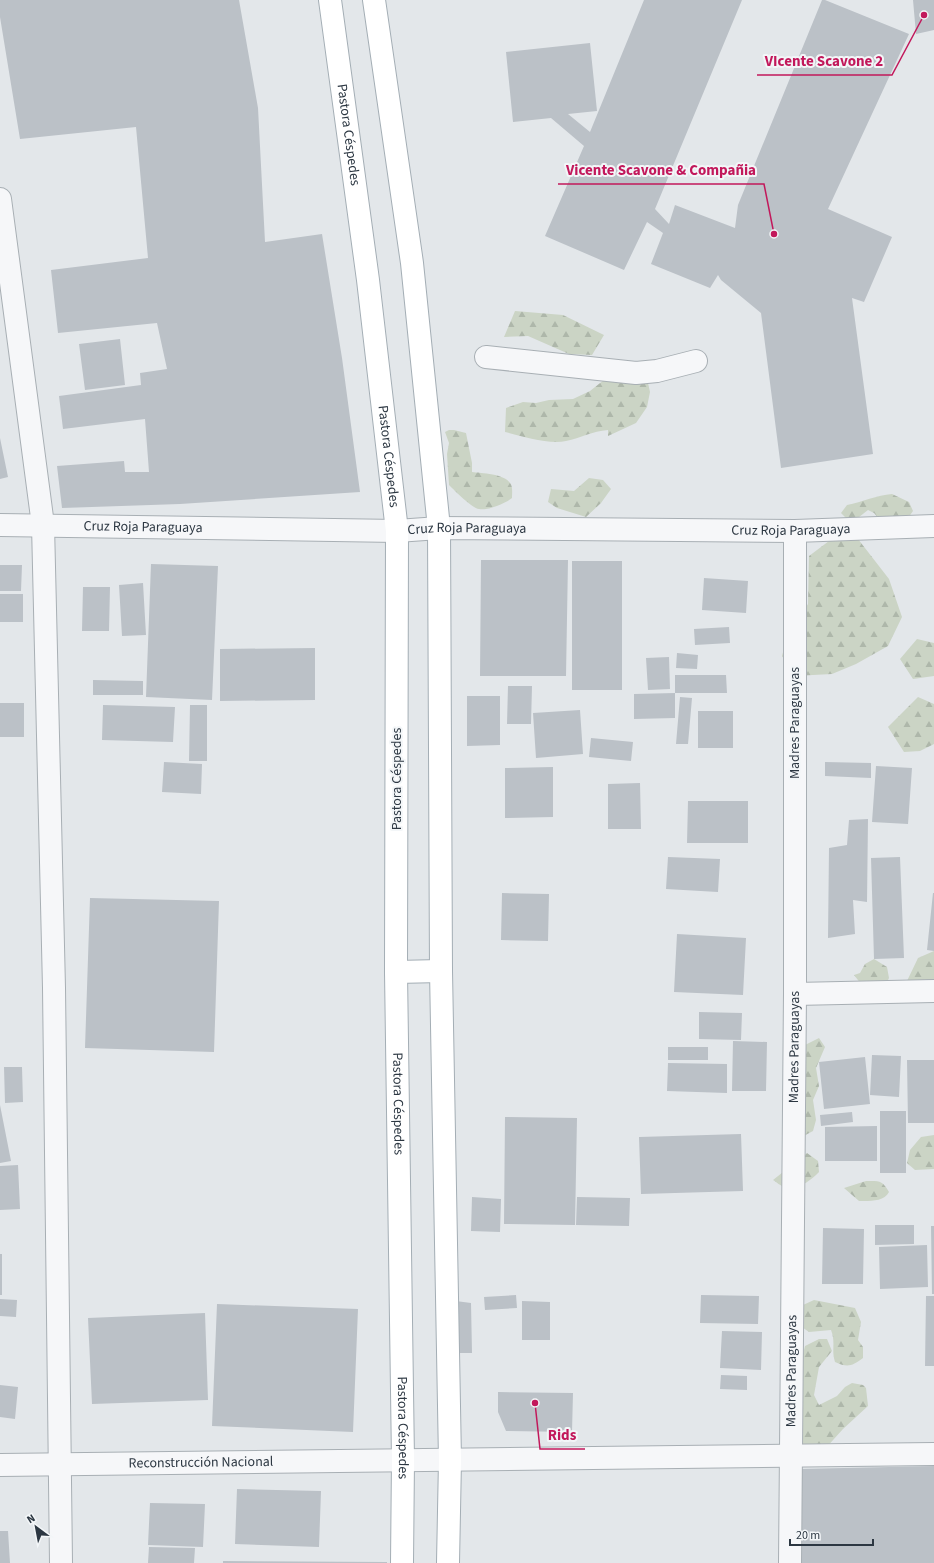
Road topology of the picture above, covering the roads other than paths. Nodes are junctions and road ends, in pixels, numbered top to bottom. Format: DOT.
graph roads {
  1 [pos="330,0"];
  2 [pos="374,0"];
  3 [pos="0,199"];
  4 [pos="486,357"];
  5 [pos="696,361"];
  6 [pos="0,525"];
  7 [pos="43,525"];
  8 [pos="934,526"];
  9 [pos="439,528"];
  10 [pos="397,530"];
  11 [pos="795,531"];
  12 [pos="441,971"];
  13 [pos="396,972"];
  14 [pos="934,991"];
  15 [pos="795,994"];
  16 [pos="934,1454"];
  17 [pos="792,1456"];
  18 [pos="403,1460"];
  19 [pos="450,1460"];
  20 [pos="0,1465"];
  21 [pos="59,1465"];
  22 [pos="61,1563"];
  23 [pos="402,1563"];
  24 [pos="448,1563"];
  25 [pos="790,1563"];
  1 -- 10 [label="main road, Pastora Céspedes"];
  2 -- 9 [label="main road"];
  3 -- 7 [label="street"];
  4 -- 5 [label="street"];
  6 -- 7 [label="street, Cruz Roja Paraguaya"];
  7 -- 10 [label="street, Cruz Roja Paraguaya"];
  7 -- 21 [label="street"];
  8 -- 11 [label="street, Cruz Roja Paraguaya"];
  9 -- 10 [label="street, Cruz Roja Paraguaya"];
  9 -- 11 [label="street, Cruz Roja Paraguaya"];
  9 -- 12 [label="main road"];
  10 -- 13 [label="main road, Pastora Céspedes"];
  11 -- 15 [label="street, Madres Paraguayas"];
  12 -- 13 [label="main road"];
  12 -- 19 [label="main road"];
  13 -- 18 [label="main road, Pastora Céspedes"];
  14 -- 15 [label="street"];
  15 -- 17 [label="street, Madres Paraguayas"];
  16 -- 17 [label="street, Reconstrucción Nacional"];
  17 -- 19 [label="street, Reconstrucción Nacional"];
  17 -- 25 [label="street, Madres Paraguayas"];
  18 -- 19 [label="street, Reconstrucción Nacional"];
  18 -- 21 [label="street, Reconstrucción Nacional"];
  18 -- 23 [label="main road, Pastora Céspedes"];
  19 -- 24 [label="main road"];
  20 -- 21 [label="street, Reconstrucción Nacional"];
  21 -- 22 [label="street"];
}
